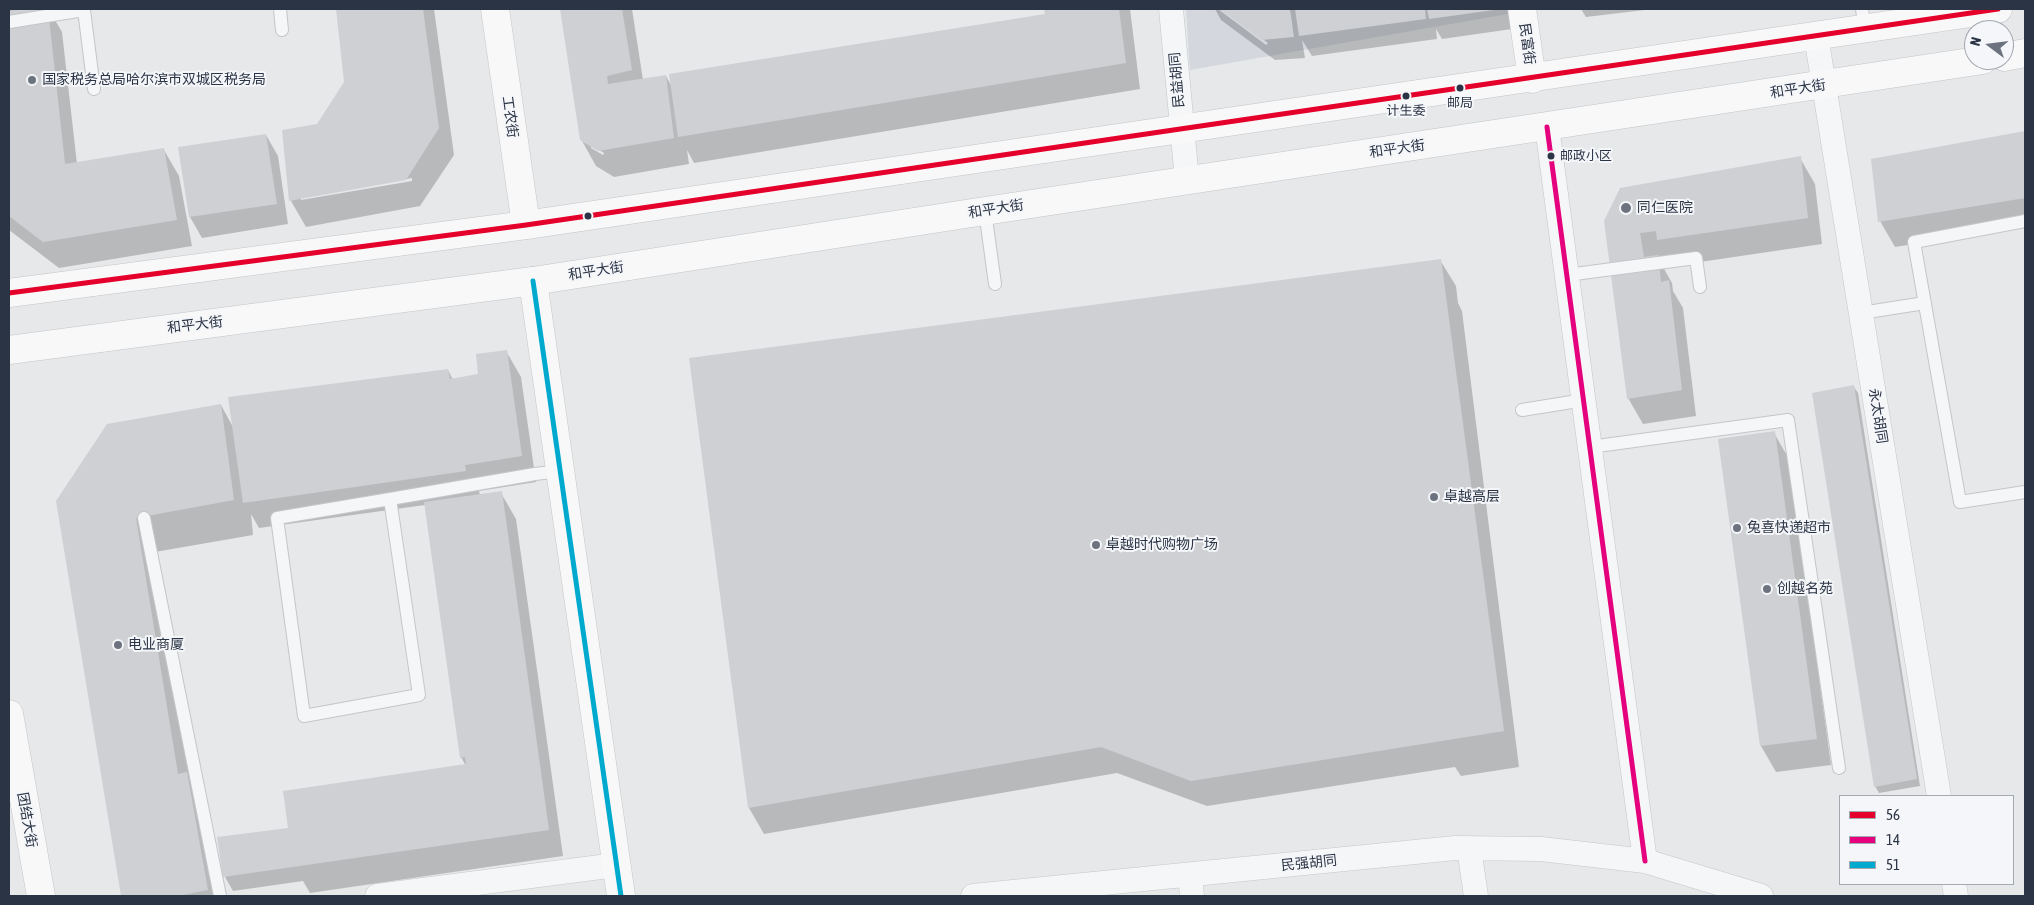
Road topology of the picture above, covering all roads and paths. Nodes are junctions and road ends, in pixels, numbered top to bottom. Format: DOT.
graph roads {
  1 [pos="280,9"];
  2 [pos="496,9"];
  3 [pos="1171,9"];
  4 [pos="1522,9"];
  5 [pos="1998,9"];
  6 [pos="1864,19"];
  7 [pos="9,22"];
  8 [pos="282,30"];
  9 [pos="1816,36"];
  10 [pos="1964,63"];
  11 [pos="1532,79"];
  12 [pos="1824,85"];
  13 [pos="94,90"];
  14 [pos="1547,127"];
  15 [pos="1182,129"];
  16 [pos="1187,180"];
  17 [pos="985,210"];
  18 [pos="2025,221"];
  19 [pos="526,225"];
  20 [pos="1567,275"];
  21 [pos="533,281"];
  22 [pos="995,284"];
  23 [pos="1700,287"];
  24 [pos="9,294"];
  25 [pos="1925,302"];
  26 [pos="1861,313"];
  27 [pos="9,350"];
  28 [pos="1584,400"];
  29 [pos="1522,410"];
  30 [pos="1590,447"];
  31 [pos="560,471"];
  32 [pos="2025,492"];
  33 [pos="390,499"];
  34 [pos="144,518"];
  35 [pos="9,714"];
  36 [pos="1840,768"];
  37 [pos="1939,795"];
  38 [pos="1469,848"];
  39 [pos="1645,861"];
  40 [pos="616,865"];
  41 [pos="1191,885"];
  42 [pos="497,888"];
  43 [pos="40,896"];
  44 [pos="220,896"];
  45 [pos="377,896"];
  46 [pos="621,896"];
  47 [pos="973,896"];
  48 [pos="1476,896"];
  49 [pos="1761,896"];
  1 -- 8 [label="lane"];
  2 -- 19 [label="main road, 工农街"];
  3 -- 15 [label="street, 民益胡同"];
  4 -- 11 [label="main road, 民富街"];
  5 -- 6 [label="main road"];
  6 -- 9 [label="main road"];
  7 -- 13 [label="lane"];
  9 -- 11 [label="main road"];
  9 -- 12 [label="street, 永太胡同"];
  10 -- 12 [label="main road, 和平大街"];
  11 -- 15 [label="main road"];
  12 -- 14 [label="main road, 和平大街"];
  12 -- 26 [label="street, 永太胡同"];
  14 -- 16 [label="main road, 和平大街"];
  14 -- 20 [label="street"];
  15 -- 16 [label="street, 民益胡同"];
  15 -- 19 [label="main road"];
  16 -- 17 [label="main road, 和平大街"];
  17 -- 21 [label="main road, 和平大街"];
  17 -- 22 [label="lane"];
  18 -- 25 [label="lane"];
  19 -- 24 [label="main road"];
  20 -- 23 [label="lane"];
  20 -- 28 [label="street"];
  21 -- 27 [label="main road, 和平大街"];
  21 -- 31 [label="main road"];
  25 -- 26 [label="lane"];
  25 -- 32 [label="lane"];
  26 -- 37 [label="street, 永太胡同"];
  28 -- 29 [label="lane"];
  28 -- 30 [label="street"];
  30 -- 36 [label="lane"];
  30 -- 39 [label="street"];
  31 -- 33 [label="lane"];
  31 -- 40 [label="main road"];
  33 -- 33 [label="lane"];
  34 -- 44 [label="lane"];
  35 -- 43 [label="main road, 团结大街"];
  38 -- 39 [label="street, 民强胡同"];
  38 -- 41 [label="street, 民强胡同"];
  38 -- 48 [label="street"];
  39 -- 49 [label="street, 民强胡同"];
  40 -- 42 [label="street"];
  40 -- 46 [label="main road"];
  41 -- 47 [label="street, 民强胡同"];
  42 -- 45 [label="street"];
}
